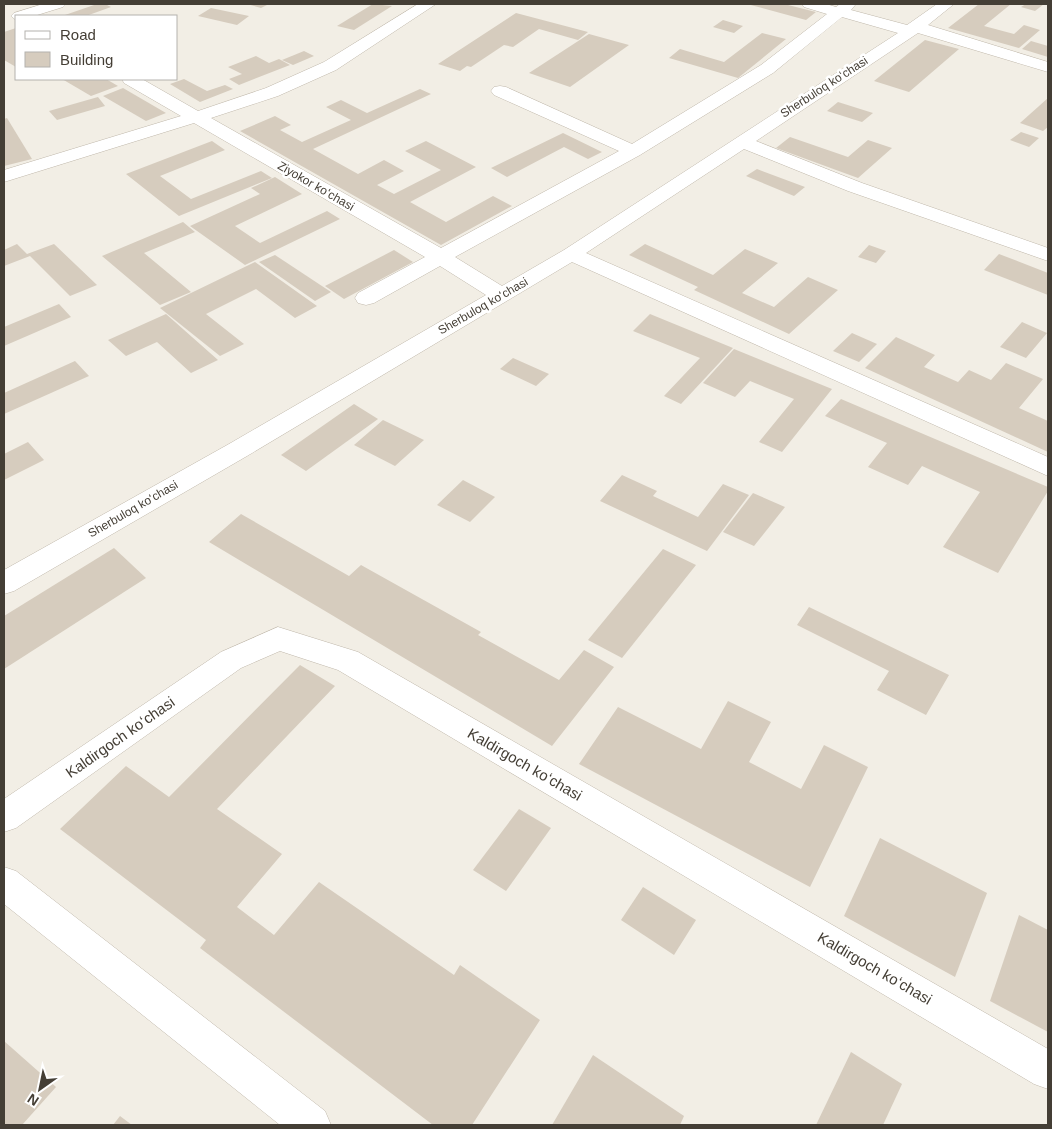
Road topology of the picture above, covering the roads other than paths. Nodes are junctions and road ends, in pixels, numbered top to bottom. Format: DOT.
graph roads {
  1 [pos="58,4"];
  2 [pos="428,4"];
  3 [pos="809,4"];
  4 [pos="948,4"];
  5 [pos="4,6"];
  6 [pos="844,8"];
  7 [pos="18,15"];
  8 [pos="23,15"];
  9 [pos="913,29"];
  10 [pos="1048,67"];
  11 [pos="132,80"];
  12 [pos="500,91"];
  13 [pos="196,117"];
  14 [pos="741,141"];
  15 [pos="633,151"];
  16 [pos="4,176"];
  17 [pos="571,254"];
  18 [pos="1048,254"];
  19 [pos="440,256"];
  20 [pos="502,295"];
  21 [pos="366,298"];
  22 [pos="1048,467"];
  23 [pos="4,581"];
  24 [pos="4,817"];
  25 [pos="4,883"];
  26 [pos="1048,1070"];
  27 [pos="311,1125"];
  1 -- 8 [label="street"];
  2 -- 13 [label="street"];
  3 -- 6 [label="street"];
  4 -- 9 [label="street, Sherbuloq koʻchasi"];
  5 -- 7 [label="street"];
  6 -- 9 [label="street"];
  6 -- 15 [label="street"];
  9 -- 10 [label="street"];
  9 -- 14 [label="street, Sherbuloq koʻchasi"];
  11 -- 13 [label="street, Ziyokor koʻchasi"];
  12 -- 15 [label="street"];
  13 -- 16 [label="street"];
  13 -- 19 [label="street, Ziyokor koʻchasi"];
  14 -- 17 [label="street, Sherbuloq koʻchasi"];
  14 -- 18 [label="street"];
  15 -- 19 [label="street"];
  17 -- 20 [label="street, Sherbuloq koʻchasi"];
  17 -- 22 [label="street"];
  19 -- 20 [label="street, Ziyokor koʻchasi"];
  19 -- 21 [label="street"];
  20 -- 23 [label="street, Sherbuloq koʻchasi"];
  24 -- 26 [label="street, Kaldirgoch koʻchasi"];
  25 -- 27 [label="street"];
}
